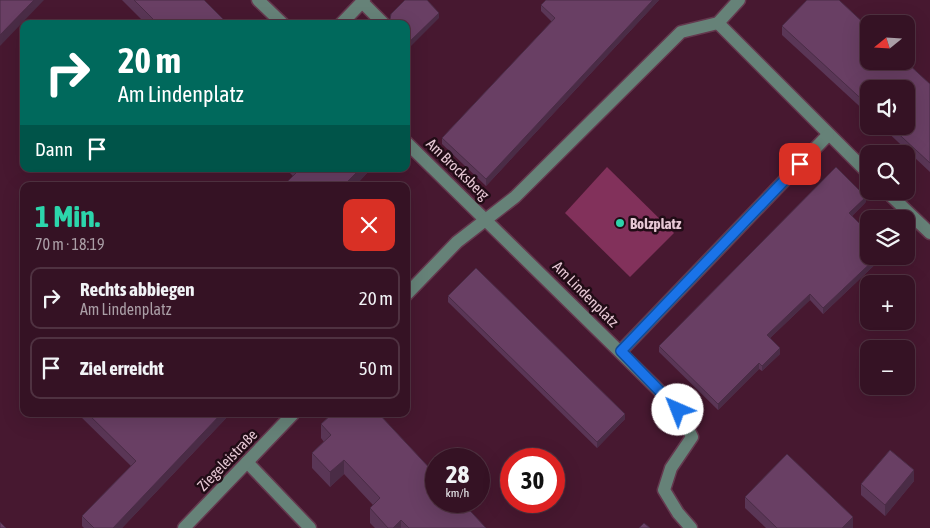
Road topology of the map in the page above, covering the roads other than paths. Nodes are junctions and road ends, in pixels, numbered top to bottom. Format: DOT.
graph roads {
  1 [pos="258,0"];
  2 [pos="739,0"];
  3 [pos="363,1"];
  4 [pos="279,20"];
  5 [pos="345,20"];
  6 [pos="380,20"];
  7 [pos="718,24"];
  8 [pos="828,135"];
  9 [pos="410,146"];
  10 [pos="860,165"];
  11 [pos="895,200"];
  12 [pos="487,219"];
  13 [pos="930,233"];
  14 [pos="410,291"];
  15 [pos="621,351"];
  16 [pos="290,417"];
  17 [pos="248,462"];
  18 [pos="184,528"];
  19 [pos="310,528"];
  20 [pos="691,528"];
  1 -- 4 [label="street"];
  2 -- 7 [label="street"];
  3 -- 5 [label="street"];
  3 -- 6 [label="street"];
  7 -- 8 [label="street"];
  7 -- 12 [label="street"];
  8 -- 10 [label="street"];
  8 -- 15 [label="street, Am Lindenplatz"];
  9 -- 12 [label="street, Am Brocksberg"];
  11 -- 13 [label="street"];
  12 -- 14 [label="street"];
  12 -- 15 [label="street, Am Lindenplatz"];
  15 -- 20 [label="street"];
  16 -- 17 [label="street, Ziegeleistraße"];
  17 -- 18 [label="street, Ziegeleistraße"];
  17 -- 19 [label="street"];
}
